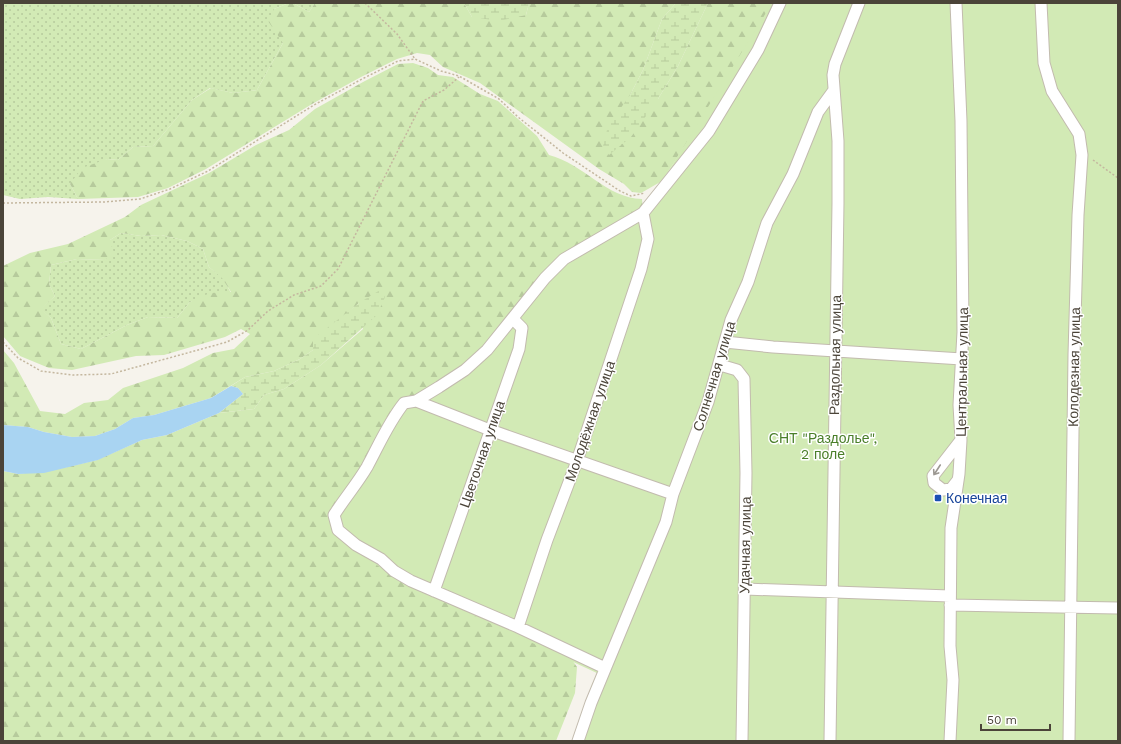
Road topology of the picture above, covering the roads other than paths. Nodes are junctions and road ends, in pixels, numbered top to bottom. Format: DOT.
graph roads {
  1 [pos="780,3"];
  2 [pos="859,3"];
  3 [pos="956,3"];
  4 [pos="1040,3"];
  5 [pos="834,90"];
  6 [pos="643,213"];
  7 [pos="512,319"];
  8 [pos="725,342"];
  9 [pos="835,350"];
  10 [pos="962,359"];
  11 [pos="720,365"];
  12 [pos="416,400"];
  13 [pos="490,430"];
  14 [pos="961,440"];
  15 [pos="577,461"];
  16 [pos="958,479"];
  17 [pos="673,494"];
  18 [pos="745,588"];
  19 [pos="833,590"];
  20 [pos="434,591"];
  21 [pos="950,600"];
  22 [pos="1070,608"];
  23 [pos="1118,608"];
  24 [pos="518,627"];
  25 [pos="605,668"];
  26 [pos="578,741"];
  27 [pos="742,741"];
  28 [pos="830,741"];
  29 [pos="950,741"];
  30 [pos="1069,741"];
  1 -- 6 [label="street"];
  2 -- 5 [label="street, Раздольная улица"];
  3 -- 10 [label="street, Центральная улица"];
  4 -- 22 [label="street, Колодезная улица"];
  5 -- 8 [label="street, Солнечная улица"];
  5 -- 9 [label="street, Раздольная улица"];
  6 -- 7 [label="street"];
  6 -- 15 [label="street, Молодёжная улица"];
  7 -- 12 [label="street"];
  7 -- 13 [label="street, Цветочная улица"];
  8 -- 9 [label="street"];
  8 -- 11 [label="street, Солнечная улица"];
  9 -- 10 [label="street"];
  9 -- 19 [label="street, Раздольная улица"];
  10 -- 14 [label="street, Центральная улица"];
  11 -- 17 [label="street, Солнечная улица"];
  11 -- 18 [label="street, Удачная улица"];
  12 -- 13 [label="street"];
  12 -- 20 [label="street"];
  13 -- 15 [label="street"];
  13 -- 20 [label="street, Цветочная улица"];
  14 -- 16 [label="street, Центральная улица"];
  14 -- 16 [label="street, one-way"];
  15 -- 17 [label="street"];
  15 -- 24 [label="street, Молодёжная улица"];
  16 -- 21 [label="street, Центральная улица"];
  17 -- 25 [label="street, Солнечная улица"];
  18 -- 19 [label="street"];
  18 -- 27 [label="street, Удачная улица"];
  19 -- 21 [label="street"];
  19 -- 28 [label="street, Раздольная улица"];
  20 -- 24 [label="street"];
  21 -- 22 [label="street"];
  21 -- 29 [label="street, Центральная улица"];
  22 -- 23 [label="street"];
  22 -- 30 [label="street, Колодезная улица"];
  24 -- 25 [label="street"];
  25 -- 26 [label="street, Солнечная улица"];
}
